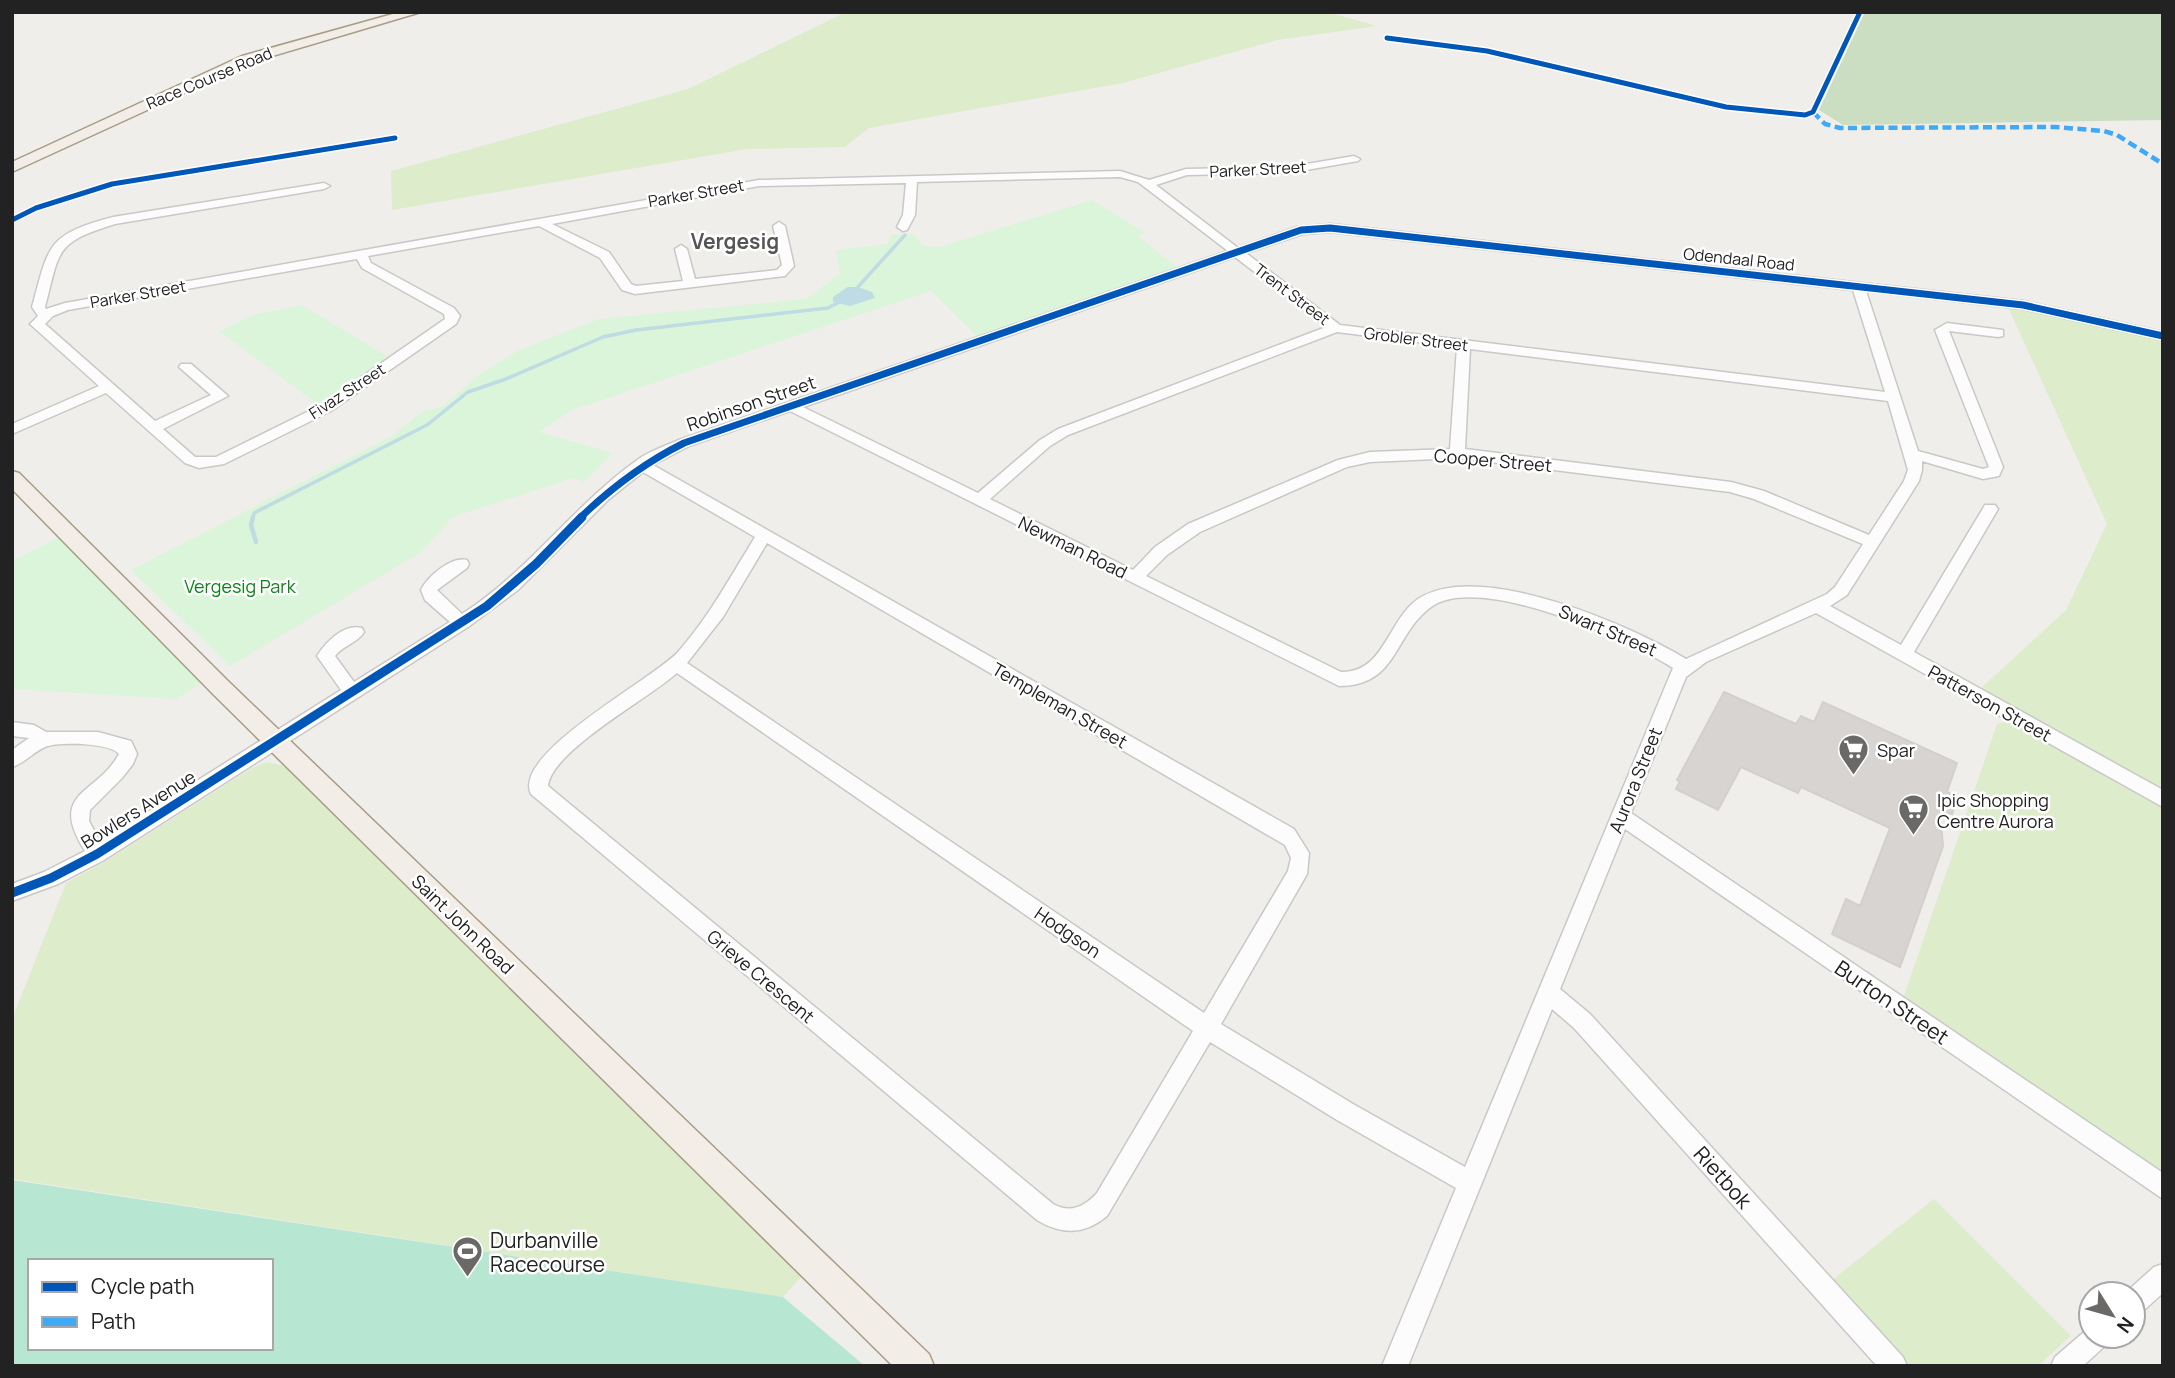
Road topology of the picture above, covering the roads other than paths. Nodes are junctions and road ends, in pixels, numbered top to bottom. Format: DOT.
graph roads {
  1 [pos="415,12"];
  2 [pos="1354,159"];
  3 [pos="12,168"];
  4 [pos="912,179"];
  5 [pos="1147,184"];
  6 [pos="324,186"];
  7 [pos="544,220"];
  8 [pos="779,226"];
  9 [pos="902,227"];
  10 [pos="1310,228"];
  11 [pos="681,249"];
  12 [pos="1237,252"];
  13 [pos="361,254"];
  14 [pos="690,284"];
  15 [pos="1858,287"];
  16 [pos="44,315"];
  17 [pos="1336,328"];
  18 [pos="1998,333"];
  19 [pos="2163,335"];
  20 [pos="1464,345"];
  21 [pos="186,367"];
  22 [pos="106,388"];
  23 [pos="1894,397"];
  24 [pos="790,406"];
  25 [pos="153,428"];
  26 [pos="12,430"];
  27 [pos="1457,453"];
  28 [pos="1912,454"];
  29 [pos="641,464"];
  30 [pos="12,477"];
  31 [pos="979,501"];
  32 [pos="1990,509"];
  33 [pos="764,535"];
  34 [pos="1872,542"];
  35 [pos="461,564"];
  36 [pos="1134,578"];
  37 [pos="1819,607"];
  38 [pos="462,623"];
  39 [pos="356,632"];
  40 [pos="1904,655"];
  41 [pos="676,664"];
  42 [pos="1685,667"];
  43 [pos="1358,680"];
  44 [pos="352,692"];
  45 [pos="12,729"];
  46 [pos="43,740"];
  47 [pos="276,741"];
  48 [pos="12,760"];
  49 [pos="2163,799"];
  50 [pos="1621,816"];
  51 [pos="97,855"];
  52 [pos="12,893"];
  53 [pos="1549,993"];
  54 [pos="1206,1027"];
  55 [pos="1471,1183"];
  56 [pos="2163,1187"];
  57 [pos="2163,1276"];
  58 [pos="2147,1290"];
  59 [pos="2081,1350"];
  60 [pos="918,1366"];
  61 [pos="1395,1366"];
  62 [pos="1894,1366"];
  63 [pos="2064,1366"];
  1 -- 3 [label="main road, Race Course Road"];
  2 -- 5 [label="street, Parker Street"];
  4 -- 5 [label="street, Parker Street"];
  4 -- 7 [label="street, Parker Street"];
  4 -- 9 [label="street"];
  5 -- 12 [label="street, Trent Street"];
  6 -- 16 [label="street, Fivaz Street"];
  7 -- 13 [label="street, Parker Street"];
  7 -- 14 [label="street"];
  8 -- 14 [label="street"];
  10 -- 12 [label="street, Robinson Street"];
  10 -- 15 [label="street, Odendaal Road"];
  11 -- 14 [label="street"];
  12 -- 17 [label="street, Trent Street"];
  12 -- 24 [label="street, Robinson Street"];
  13 -- 16 [label="street, Parker Street"];
  13 -- 25 [label="street, Fivaz Street"];
  15 -- 19 [label="street, Odendaal Road"];
  15 -- 23 [label="street"];
  16 -- 22 [label="street, Fivaz Street"];
  17 -- 20 [label="street, Grobler Street"];
  17 -- 31 [label="street, Grobler Street"];
  18 -- 28 [label="street"];
  20 -- 23 [label="street, Grobler Street"];
  20 -- 27 [label="street"];
  21 -- 25 [label="street"];
  22 -- 25 [label="street, Fivaz Street"];
  22 -- 26 [label="street"];
  23 -- 28 [label="street"];
  24 -- 29 [label="street, Robinson Street"];
  24 -- 31 [label="street, Newman Road"];
  27 -- 34 [label="street, Cooper Street"];
  27 -- 36 [label="street, Cooper Street"];
  28 -- 34 [label="street"];
  29 -- 33 [label="street, Templeman Street"];
  29 -- 38 [label="street, Robinson Street"];
  30 -- 47 [label="main road, Saint John Road"];
  31 -- 36 [label="street, Newman Road"];
  32 -- 40 [label="street"];
  33 -- 41 [label="street, Grieve Crescent"];
  33 -- 54 [label="street, Templeman Street"];
  34 -- 37 [label="street"];
  35 -- 38 [label="street"];
  36 -- 43 [label="street, Newman Road"];
  37 -- 40 [label="street, Patterson Street"];
  37 -- 42 [label="street"];
  38 -- 44 [label="street, Robinson Street"];
  39 -- 44 [label="street"];
  40 -- 49 [label="street, Patterson Street"];
  41 -- 54 [label="street, Hodgson"];
  41 -- 54 [label="street, Grieve Crescent"];
  42 -- 43 [label="street, Swart Street"];
  42 -- 50 [label="street, Aurora Street"];
  44 -- 47 [label="street, Robinson Street"];
  45 -- 46 [label="street"];
  46 -- 48 [label="street"];
  46 -- 51 [label="street"];
  47 -- 51 [label="street, Bowlers Avenue"];
  47 -- 60 [label="main road, Saint John Road"];
  50 -- 53 [label="street, Aurora Street"];
  50 -- 56 [label="street, Burton Street"];
  51 -- 52 [label="street, Bowlers Avenue"];
  53 -- 55 [label="street, Aurora Street"];
  53 -- 62 [label="street, Rietbok"];
  54 -- 55 [label="street, Hodgson"];
  55 -- 61 [label="street, Aurora Street"];
  57 -- 58 [label="street"];
  59 -- 63 [label="street"];
}
